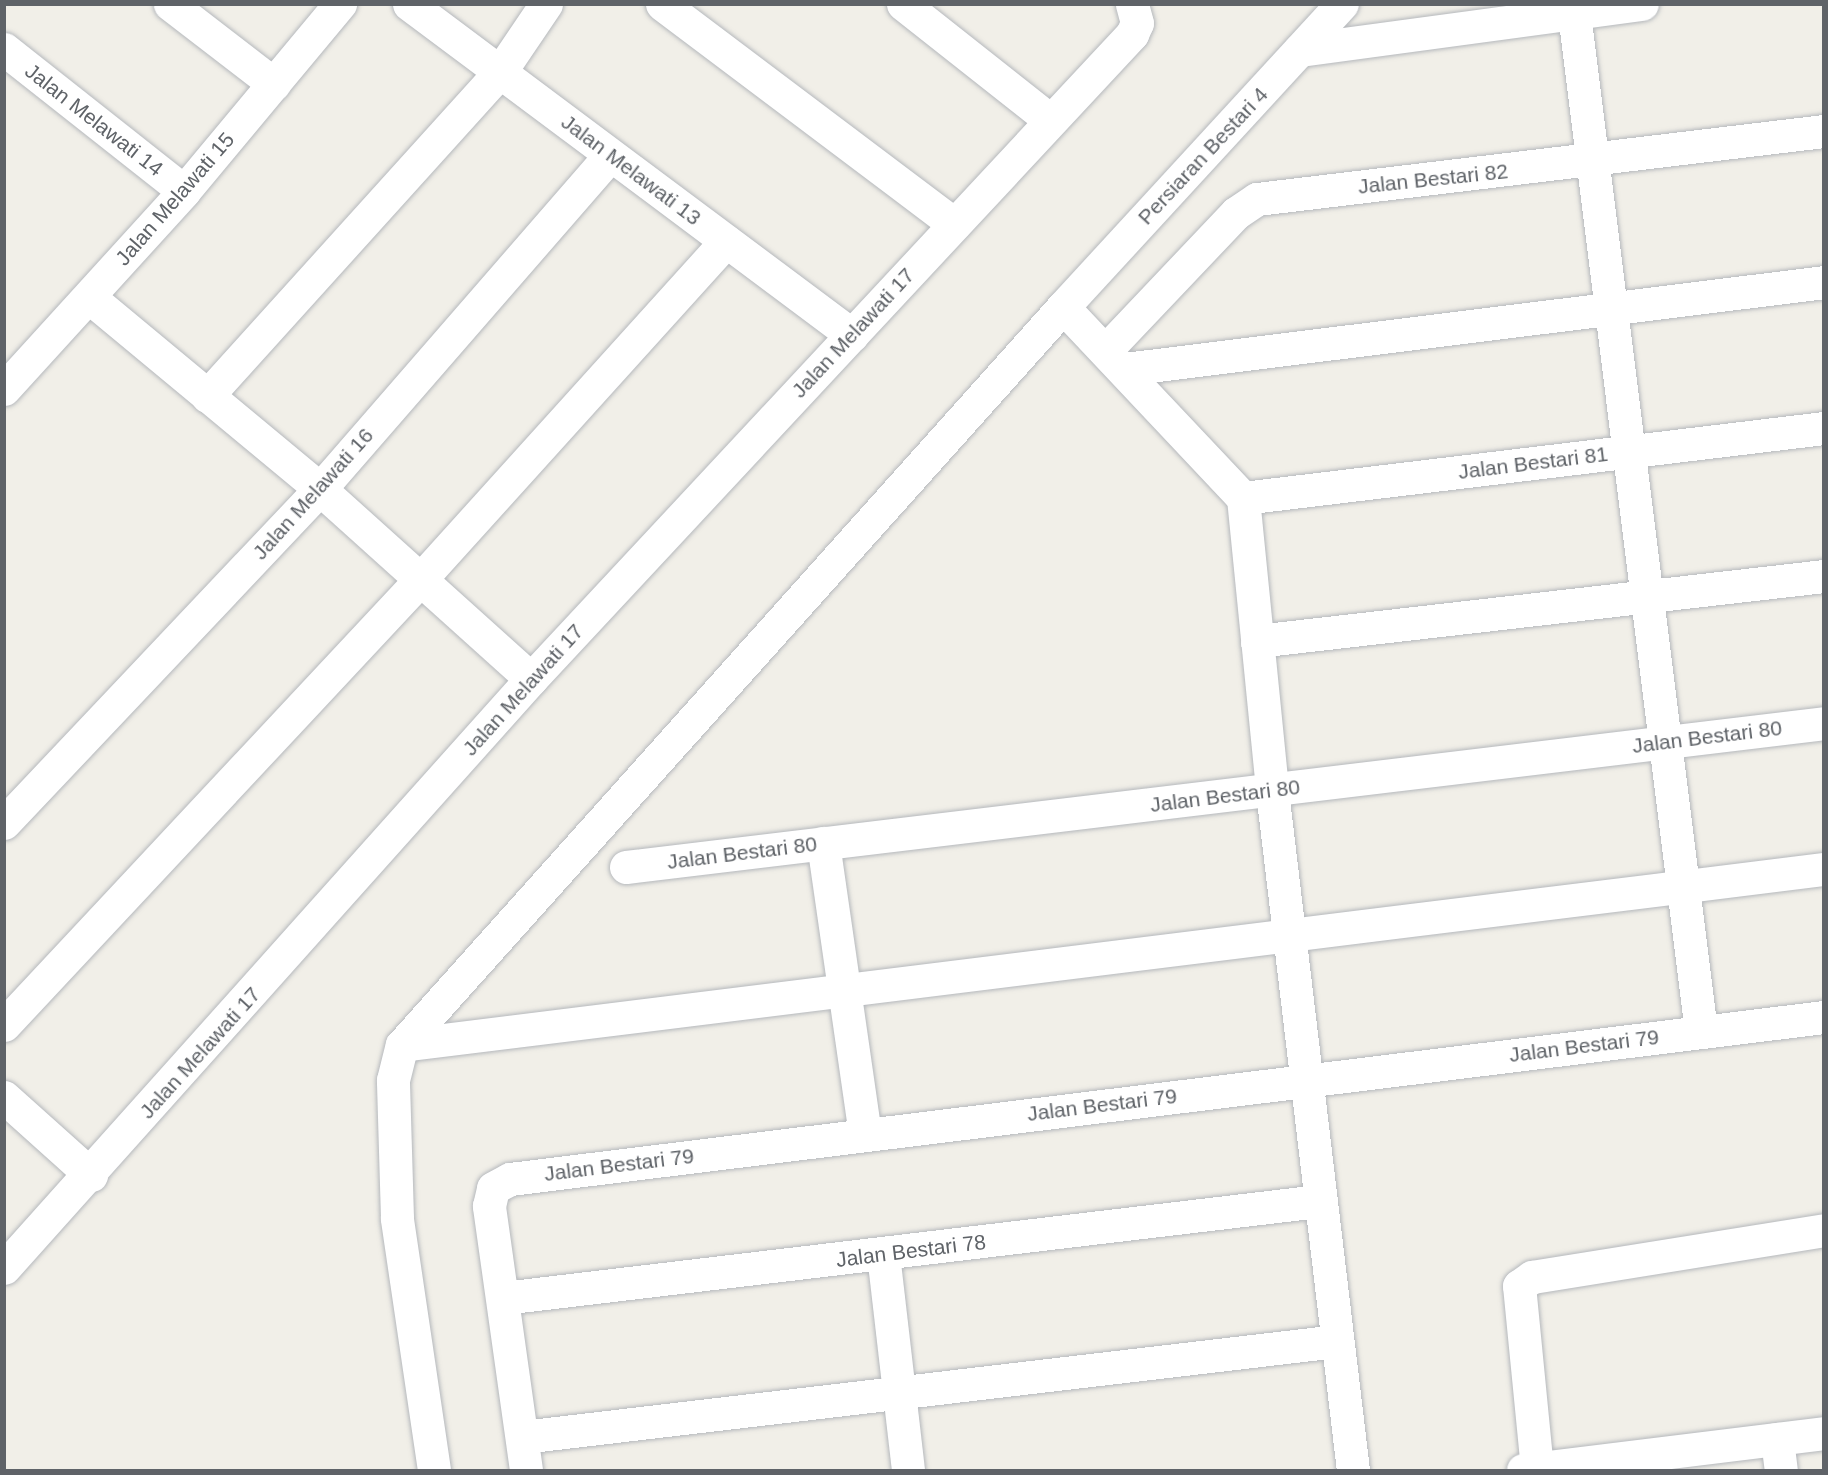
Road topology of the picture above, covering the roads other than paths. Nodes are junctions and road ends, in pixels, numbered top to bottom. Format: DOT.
graph roads {
  1 [pos="170,4"];
  2 [pos="340,4"];
  3 [pos="409,4"];
  4 [pos="546,4"];
  5 [pos="662,4"];
  6 [pos="903,4"];
  7 [pos="1132,4"];
  8 [pos="1342,4"];
  9 [pos="1642,4"];
  10 [pos="1574,13"];
  11 [pos="4,49"];
  12 [pos="1300,50"];
  13 [pos="500,72"];
  14 [pos="274,84"];
  15 [pos="1050,120"];
  16 [pos="1824,131"];
  17 [pos="610,155"];
  18 [pos="1591,161"];
  19 [pos="184,191"];
  20 [pos="954,224"];
  21 [pos="726,241"];
  22 [pos="1824,282"];
  23 [pos="89,297"];
  24 [pos="1063,307"];
  25 [pos="1610,309"];
  26 [pos="852,335"];
  27 [pos="1115,360"];
  28 [pos="4,389"];
  29 [pos="207,396"];
  30 [pos="1824,428"];
  31 [pos="1628,452"];
  32 [pos="320,489"];
  33 [pos="1243,498"];
  34 [pos="1824,576"];
  35 [pos="419,581"];
  36 [pos="1645,596"];
  37 [pos="1257,641"];
  38 [pos="531,679"];
  39 [pos="1824,723"];
  40 [pos="1664,743"];
  41 [pos="1272,791"];
  42 [pos="4,823"];
  43 [pos="824,843"];
  44 [pos="626,867"];
  45 [pos="1824,869"];
  46 [pos="1682,886"];
  47 [pos="1288,935"];
  48 [pos="845,990"];
  49 [pos="1824,1017"];
  50 [pos="4,1025"];
  51 [pos="1701,1032"];
  52 [pos="402,1045"];
  53 [pos="1305,1080"];
  54 [pos="4,1097"];
  55 [pos="865,1134"];
  56 [pos="91,1175"];
  57 [pos="1319,1201"];
  58 [pos="1824,1230"];
  59 [pos="883,1254"];
  60 [pos="4,1268"];
  61 [pos="503,1298"];
  62 [pos="1336,1341"];
  63 [pos="900,1395"];
  64 [pos="1824,1433"];
  65 [pos="522,1437"];
  66 [pos="1779,1455"];
  67 [pos="434,1470"];
  68 [pos="526,1470"];
  69 [pos="908,1470"];
  70 [pos="1353,1470"];
  71 [pos="1530,1470"];
  1 -- 14 [label="street"];
  2 -- 14 [label="street, Jalan Melawati 15"];
  3 -- 13 [label="street, Jalan Melawati 13"];
  4 -- 13 [label="street"];
  5 -- 20 [label="street"];
  6 -- 15 [label="street"];
  7 -- 15 [label="street, Jalan Melawati 17"];
  8 -- 12 [label="street, Persiaran Bestari 4"];
  9 -- 10 [label="street"];
  10 -- 12 [label="street"];
  10 -- 18 [label="street"];
  11 -- 19 [label="street, Jalan Melawati 14"];
  12 -- 24 [label="street, Persiaran Bestari 4"];
  13 -- 17 [label="street, Jalan Melawati 13"];
  13 -- 29 [label="street"];
  14 -- 19 [label="street, Jalan Melawati 15"];
  15 -- 20 [label="street, Jalan Melawati 17"];
  16 -- 18 [label="street, Jalan Bestari 82"];
  17 -- 21 [label="street, Jalan Melawati 13"];
  17 -- 32 [label="street, Jalan Melawati 16"];
  18 -- 25 [label="street"];
  18 -- 27 [label="street, Jalan Bestari 82"];
  19 -- 23 [label="street, Jalan Melawati 15"];
  20 -- 26 [label="street, Jalan Melawati 17"];
  21 -- 26 [label="street, Jalan Melawati 13"];
  21 -- 35 [label="street"];
  22 -- 25 [label="street"];
  23 -- 28 [label="street, Jalan Melawati 15"];
  23 -- 29 [label="street"];
  24 -- 27 [label="street"];
  24 -- 52 [label="street, Persiaran Bestari 4"];
  25 -- 27 [label="street"];
  25 -- 31 [label="street"];
  26 -- 38 [label="street, Jalan Melawati 17"];
  27 -- 33 [label="street"];
  29 -- 32 [label="street"];
  30 -- 31 [label="street, Jalan Bestari 81"];
  31 -- 33 [label="street, Jalan Bestari 81"];
  31 -- 36 [label="street"];
  32 -- 35 [label="street"];
  32 -- 42 [label="street, Jalan Melawati 16"];
  33 -- 37 [label="street"];
  34 -- 36 [label="street"];
  35 -- 38 [label="street"];
  35 -- 50 [label="street"];
  36 -- 37 [label="street"];
  36 -- 40 [label="street"];
  37 -- 41 [label="street"];
  38 -- 56 [label="street, Jalan Melawati 17"];
  39 -- 40 [label="street, Jalan Bestari 80"];
  40 -- 41 [label="street, Jalan Bestari 80"];
  40 -- 46 [label="street"];
  41 -- 43 [label="street, Jalan Bestari 80"];
  41 -- 47 [label="street"];
  43 -- 44 [label="street, Jalan Bestari 80"];
  43 -- 48 [label="street"];
  45 -- 46 [label="street"];
  46 -- 47 [label="street"];
  46 -- 51 [label="street"];
  47 -- 48 [label="street"];
  47 -- 53 [label="street"];
  48 -- 52 [label="street"];
  48 -- 55 [label="street"];
  49 -- 51 [label="street, Jalan Bestari 79"];
  51 -- 53 [label="street, Jalan Bestari 79"];
  52 -- 67 [label="street"];
  53 -- 55 [label="street, Jalan Bestari 79"];
  53 -- 57 [label="street"];
  54 -- 56 [label="street"];
  55 -- 61 [label="street, Jalan Bestari 79"];
  56 -- 60 [label="street, Jalan Melawati 17"];
  57 -- 59 [label="street, Jalan Bestari 78"];
  57 -- 62 [label="street"];
  58 -- 71 [label="street"];
  59 -- 61 [label="street, Jalan Bestari 78"];
  59 -- 63 [label="street"];
  61 -- 65 [label="street, Jalan Bestari 79"];
  62 -- 63 [label="street"];
  62 -- 70 [label="street"];
  63 -- 65 [label="street"];
  63 -- 69 [label="street"];
  64 -- 66 [label="street"];
  65 -- 68 [label="street, Jalan Bestari 79"];
  66 -- 71 [label="street"];
}
